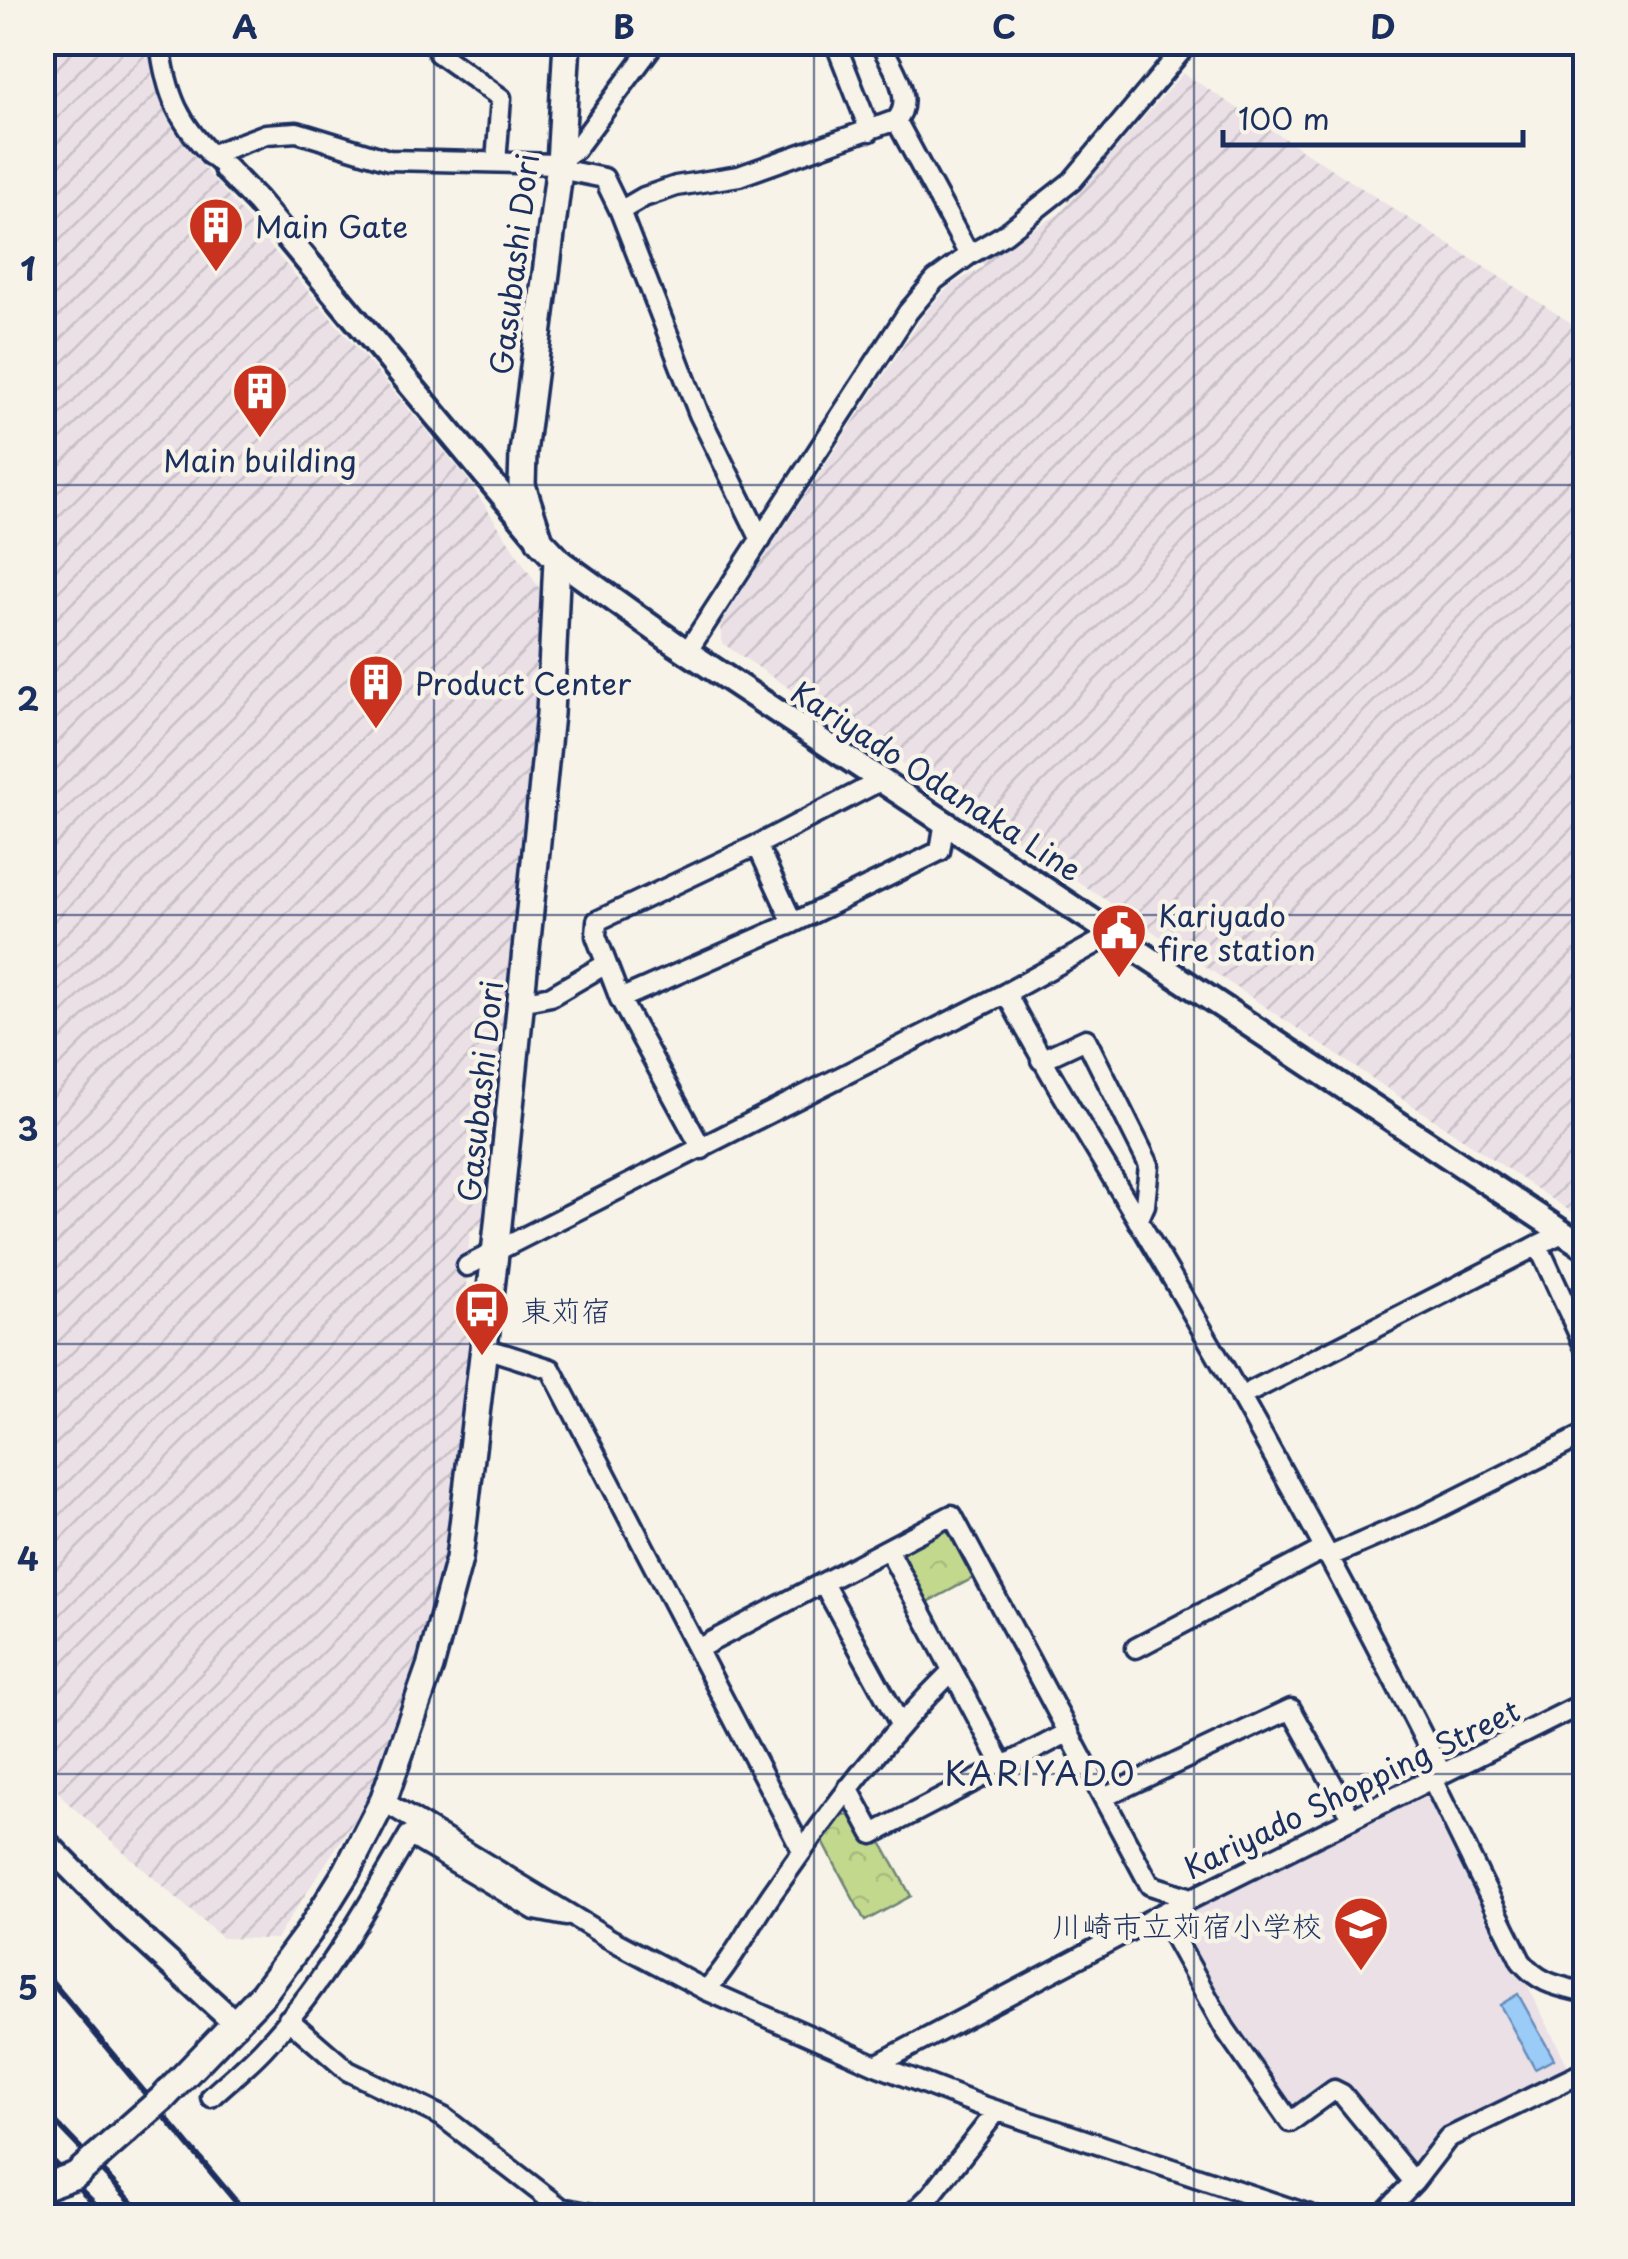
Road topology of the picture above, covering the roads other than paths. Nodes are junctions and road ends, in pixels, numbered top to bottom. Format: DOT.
graph roads {
  1 [pos="160,42"];
  2 [pos="567,42"];
  3 [pos="655,42"];
  4 [pos="834,42"];
  5 [pos="880,42"];
  6 [pos="1190,42"];
  7 [pos="438,53"];
  8 [pos="896,120"];
  9 [pos="870,131"];
  10 [pos="560,161"];
  11 [pos="218,162"];
  12 [pos="496,162"];
  13 [pos="620,211"];
  14 [pos="969,254"];
  15 [pos="761,540"];
  16 [pos="549,550"];
  17 [pos="687,652"];
  18 [pos="882,780"];
  19 [pos="944,822"];
  20 [pos="757,845"];
  21 [pos="792,923"];
  22 [pos="1115,934"];
  23 [pos="606,964"];
  24 [pos="1006,993"];
  25 [pos="620,999"];
  26 [pos="520,1002"];
  27 [pos="1041,1060"];
  28 [pos="702,1148"];
  29 [pos="1138,1221"];
  30 [pos="1562,1233"];
  31 [pos="1538,1245"];
  32 [pos="1586,1248"];
  33 [pos="496,1254"];
  34 [pos="467,1266"];
  35 [pos="485,1348"];
  36 [pos="1586,1350"];
  37 [pos="1240,1397"];
  38 [pos="1586,1434"];
  39 [pos="888,1549"];
  40 [pos="1326,1553"];
  41 [pos="823,1583"];
  42 [pos="700,1648"];
  43 [pos="1136,1648"];
  44 [pos="952,1672"];
  45 [pos="1586,1702"];
  46 [pos="900,1724"];
  47 [pos="1069,1732"];
  48 [pos="1003,1766"];
  49 [pos="1437,1776"];
  50 [pos="848,1788"];
  51 [pos="1104,1798"];
  52 [pos="383,1801"];
  53 [pos="1352,1818"];
  54 [pos="42,1839"];
  55 [pos="802,1850"];
  56 [pos="1191,1898"];
  57 [pos="1161,1914"];
  58 [pos="576,1918"];
  59 [pos="706,1990"];
  60 [pos="1586,1993"];
  61 [pos="288,2019"];
  62 [pos="236,2024"];
  63 [pos="876,2065"];
  64 [pos="1586,2071"];
  65 [pos="211,2097"];
  66 [pos="997,2111"];
  67 [pos="1414,2182"];
  68 [pos="42,2187"];
  69 [pos="603,2216"];
  70 [pos="910,2216"];
  71 [pos="1312,2216"];
  72 [pos="1381,2216"];
  1 -- 11 [label="street"];
  2 -- 10 [label="main road, Gasubashi Dori"];
  3 -- 10 [label="street"];
  4 -- 9 [label="street"];
  5 -- 8 [label="street"];
  6 -- 14 [label="street"];
  7 -- 12 [label="street"];
  8 -- 9 [label="street"];
  8 -- 14 [label="street"];
  9 -- 13 [label="street"];
  10 -- 12 [label="street"];
  10 -- 13 [label="street"];
  10 -- 16 [label="main road, Gasubashi Dori"];
  11 -- 12 [label="street"];
  11 -- 16 [label="street, Kariyado Odanaka Line"];
  13 -- 15 [label="street"];
  14 -- 15 [label="street"];
  15 -- 17 [label="street"];
  16 -- 17 [label="street, Kariyado Odanaka Line"];
  16 -- 26 [label="main road, Gasubashi Dori"];
  17 -- 18 [label="street, Kariyado Odanaka Line"];
  18 -- 19 [label="street, Kariyado Odanaka Line"];
  18 -- 20 [label="street"];
  19 -- 21 [label="street"];
  19 -- 22 [label="street, Kariyado Odanaka Line"];
  20 -- 21 [label="street"];
  20 -- 23 [label="street"];
  21 -- 25 [label="street"];
  22 -- 24 [label="street"];
  22 -- 30 [label="street, Kariyado Odanaka Line"];
  23 -- 25 [label="street"];
  23 -- 26 [label="street"];
  24 -- 27 [label="street"];
  24 -- 28 [label="street"];
  25 -- 28 [label="street"];
  26 -- 33 [label="main road, Gasubashi Dori"];
  27 -- 29 [label="street"];
  27 -- 29 [label="street"];
  28 -- 33 [label="street"];
  29 -- 37 [label="street"];
  30 -- 31 [label="street"];
  30 -- 32 [label="street, Kariyado Odanaka Line"];
  31 -- 36 [label="street"];
  31 -- 37 [label="street"];
  33 -- 34 [label="street"];
  33 -- 35 [label="main road, Gasubashi Dori"];
  35 -- 42 [label="street"];
  35 -- 52 [label="main road, Gasubashi Dori"];
  37 -- 40 [label="street"];
  38 -- 40 [label="street"];
  39 -- 41 [label="street"];
  39 -- 44 [label="street"];
  39 -- 47 [label="street"];
  40 -- 43 [label="street"];
  40 -- 49 [label="street"];
  41 -- 42 [label="street"];
  41 -- 46 [label="street"];
  42 -- 55 [label="street"];
  44 -- 46 [label="street"];
  44 -- 48 [label="street"];
  45 -- 49 [label="street, Kariyado Shopping Street"];
  46 -- 50 [label="street"];
  47 -- 48 [label="street"];
  47 -- 51 [label="street"];
  48 -- 50 [label="street"];
  49 -- 53 [label="street, Kariyado Shopping Street"];
  49 -- 60 [label="street"];
  50 -- 55 [label="street"];
  51 -- 53 [label="street"];
  51 -- 56 [label="street"];
  52 -- 58 [label="street"];
  52 -- 62 [label="main road, Gasubashi Dori"];
  53 -- 56 [label="street, Kariyado Shopping Street"];
  54 -- 62 [label="street"];
  55 -- 59 [label="street"];
  56 -- 57 [label="street, Kariyado Shopping Street"];
  57 -- 63 [label="street, Kariyado Shopping Street"];
  57 -- 67 [label="street"];
  58 -- 59 [label="street"];
  58 -- 61 [label="street"];
  59 -- 63 [label="street"];
  61 -- 65 [label="street"];
  61 -- 69 [label="street"];
  62 -- 68 [label="main road, Gasubashi Dori, bridge"];
  63 -- 66 [label="street"];
  64 -- 67 [label="street"];
  66 -- 70 [label="street"];
  66 -- 71 [label="street"];
  67 -- 72 [label="street"];
}
